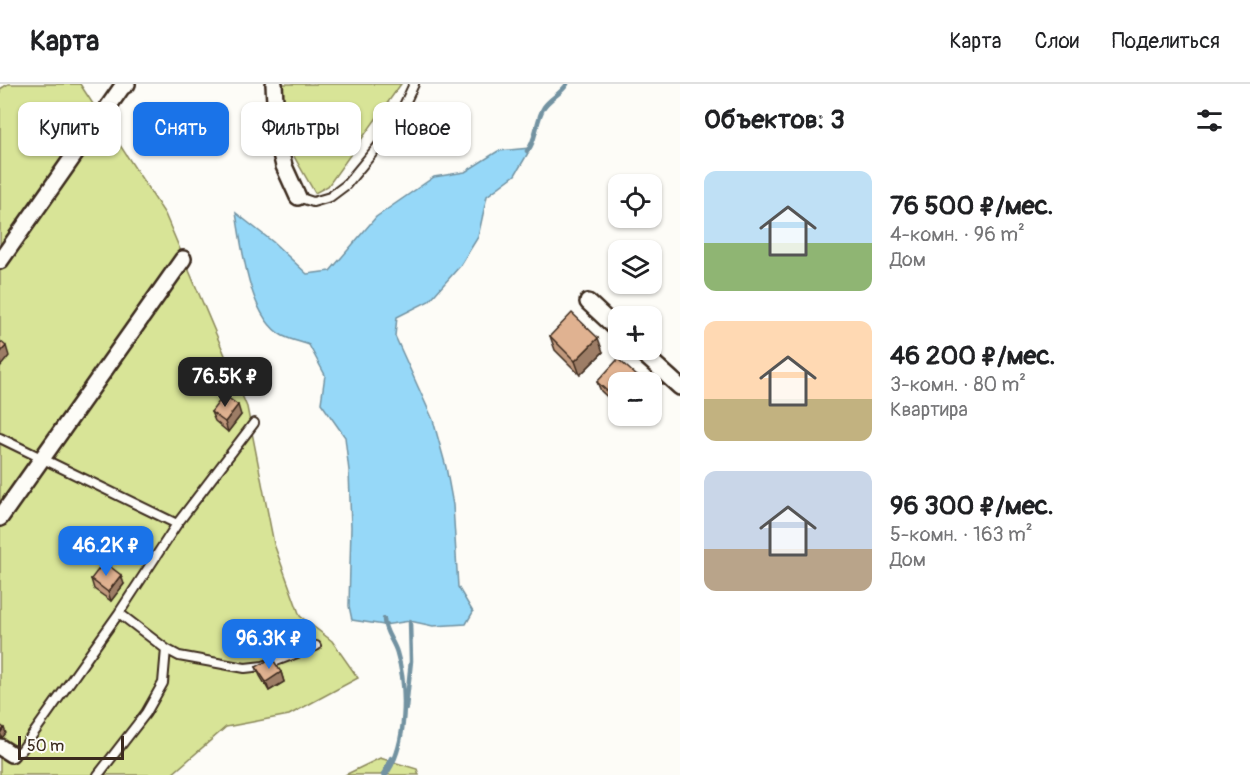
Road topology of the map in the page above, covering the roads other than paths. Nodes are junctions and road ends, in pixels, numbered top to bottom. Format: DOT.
graph roads {
  1 [pos="127,84"];
  2 [pos="274,84"];
  3 [pos="414,84"];
  4 [pos="298,197"];
  5 [pos="183,259"];
  6 [pos="0,261"];
  7 [pos="588,302"];
  8 [pos="608,321"];
  9 [pos="650,360"];
  10 [pos="680,387"];
  11 [pos="254,423"];
  12 [pos="0,438"];
  13 [pos="41,459"];
  14 [pos="0,518"];
  15 [pos="177,524"];
  16 [pos="119,613"];
  17 [pos="316,646"];
  18 [pos="166,649"];
  19 [pos="5,751"];
  20 [pos="98,775"];
  1 -- 6 [label="street"];
  2 -- 4 [label="street"];
  3 -- 4 [label="lane"];
  5 -- 13 [label="street"];
  7 -- 8 [label="street"];
  9 -- 10 [label="street"];
  11 -- 15 [label="lane"];
  12 -- 13 [label="lane"];
  13 -- 14 [label="street"];
  13 -- 15 [label="lane"];
  15 -- 16 [label="lane"];
  16 -- 18 [label="lane"];
  16 -- 19 [label="lane"];
  17 -- 18 [label="lane"];
  18 -- 20 [label="lane"];
}
